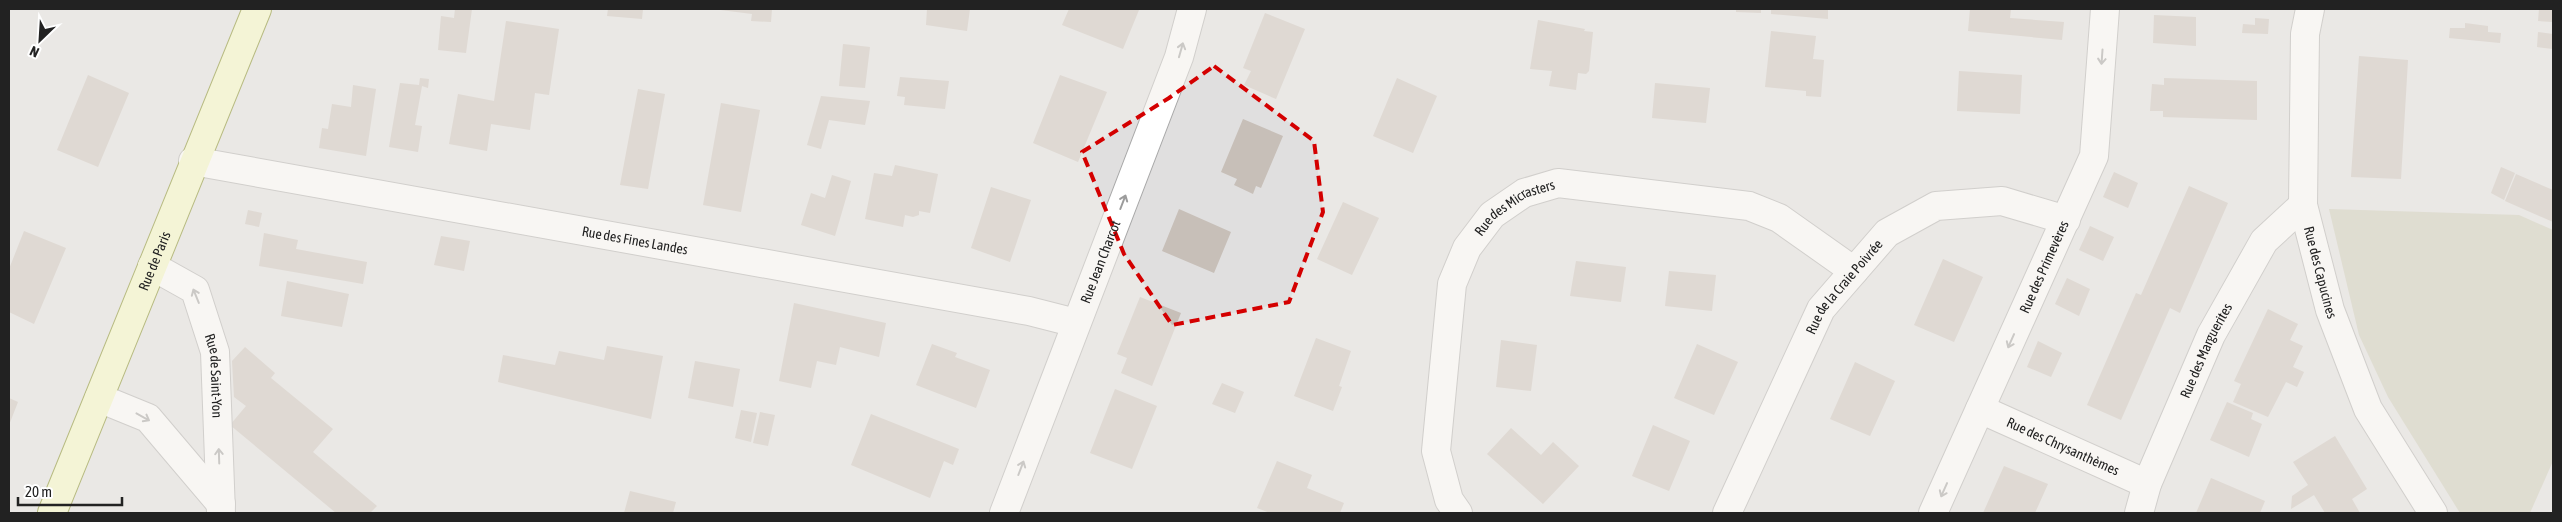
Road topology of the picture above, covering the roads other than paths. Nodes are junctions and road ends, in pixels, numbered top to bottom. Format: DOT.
graph roads {
  1 [pos="257,9"];
  2 [pos="1192,9"];
  3 [pos="2105,9"];
  4 [pos="2310,9"];
  5 [pos="193,161"];
  6 [pos="2302,205"];
  7 [pos="2066,220"];
  8 [pos="152,266"];
  9 [pos="1854,271"];
  10 [pos="1076,323"];
  11 [pos="98,398"];
  12 [pos="1980,409"];
  13 [pos="2147,484"];
  14 [pos="221,509"];
  15 [pos="52,513"];
  16 [pos="1004,513"];
  17 [pos="1458,513"];
  18 [pos="1727,513"];
  19 [pos="1933,513"];
  20 [pos="2140,513"];
  21 [pos="2433,513"];
  1 -- 5 [label="main road, Rue de Paris"];
  10 -- 2 [label="street, Rue Jean Charcot, one-way"];
  3 -- 7 [label="street, Rue des Primevères, one-way"];
  4 -- 6 [label="street, Rue des Capucines"];
  5 -- 8 [label="main road, Rue de Paris"];
  5 -- 10 [label="street, Rue des Fines Landes"];
  6 -- 13 [label="street, Rue des Marguerites"];
  6 -- 21 [label="street, Rue des Capucines"];
  7 -- 9 [label="street, Rue de la Craie Poivrée"];
  7 -- 12 [label="street, Rue des Primevères, one-way"];
  8 -- 11 [label="main road, Rue de Paris"];
  14 -- 8 [label="street, Rue de Saint-Yon, one-way"];
  9 -- 17 [label="street, Rue des Micrasters"];
  9 -- 18 [label="street, Rue de la Craie Poivrée"];
  16 -- 10 [label="street, Rue Jean Charcot, one-way"];
  11 -- 14 [label="street, one-way"];
  11 -- 15 [label="main road, Rue de Paris"];
  12 -- 13 [label="street, Rue des Chrysanthèmes"];
  12 -- 19 [label="street, Rue des Primevères, one-way"];
  13 -- 20 [label="street, Rue des Marguerites"];
}
